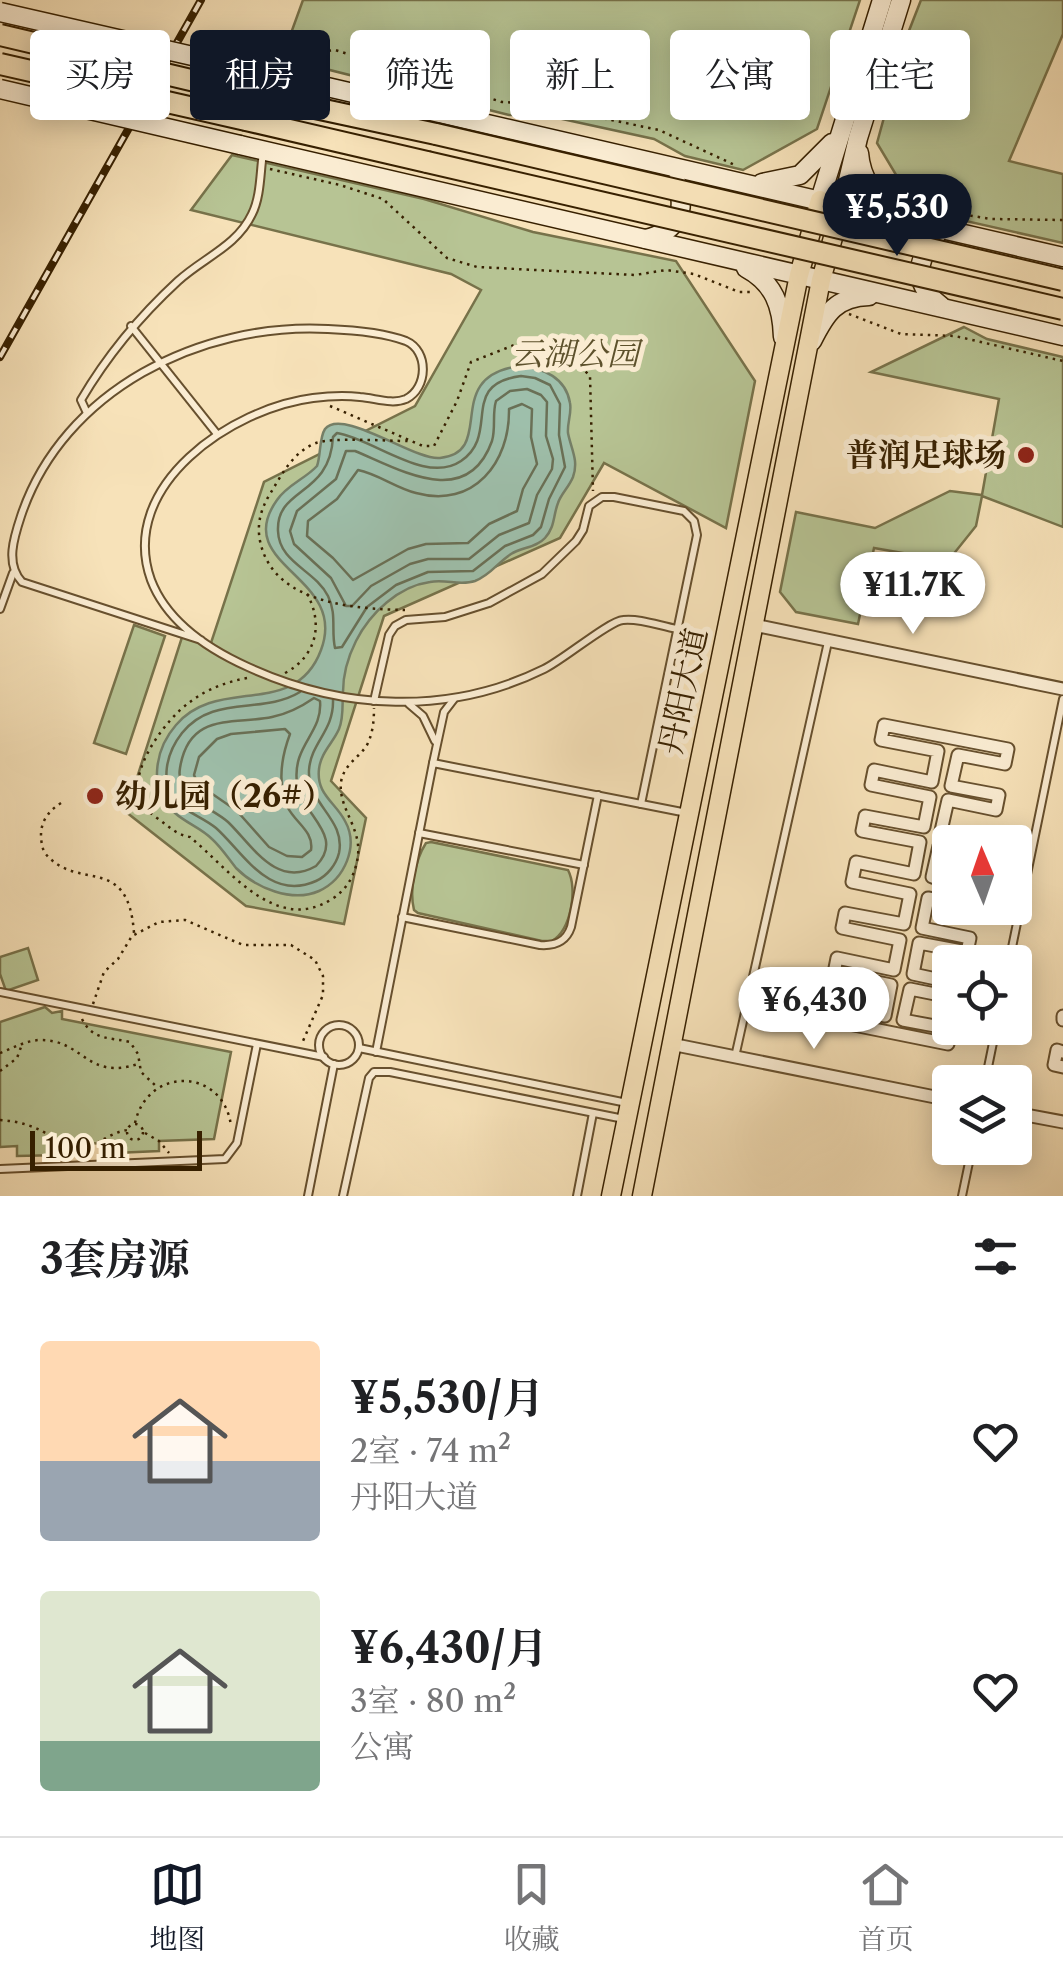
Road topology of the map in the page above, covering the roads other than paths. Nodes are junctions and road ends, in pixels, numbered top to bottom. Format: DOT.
graph roads {
  1 [pos="882,0"];
  2 [pos="900,0"];
  3 [pos="0,12"];
  4 [pos="0,35"];
  5 [pos="0,64"];
  6 [pos="0,89"];
  7 [pos="839,132"];
  8 [pos="858,138"];
  9 [pos="262,159"];
  10 [pos="655,164"];
  11 [pos="741,175"];
  12 [pos="820,200"];
  13 [pos="842,206"];
  14 [pos="909,222"];
  15 [pos="959,233"];
  16 [pos="640,240"];
  17 [pos="1063,256"];
  18 [pos="728,259"];
  19 [pos="799,275"];
  20 [pos="821,280"];
  21 [pos="1063,280"];
  22 [pos="898,297"];
  23 [pos="944,308"];
  24 [pos="1063,309"];
  25 [pos="131,326"];
  26 [pos="1063,336"];
  27 [pos="784,348"];
  28 [pos="808,350"];
  29 [pos="160,363"];
  30 [pos="88,413"];
  31 [pos="217,434"];
  32 [pos="14,572"];
  33 [pos="30,586"];
  34 [pos="6,596"];
  35 [pos="0,610"];
  36 [pos="754,625"];
  37 [pos="677,629"];
  38 [pos="201,640"];
  39 [pos="829,640"];
  40 [pos="719,666"];
  41 [pos="744,672"];
  42 [pos="1063,689"];
  43 [pos="455,698"];
  44 [pos="1063,699"];
  45 [pos="374,701"];
  46 [pos="403,702"];
  47 [pos="436,746"];
  48 [pos="433,763"];
  49 [pos="598,795"];
  50 [pos="641,804"];
  51 [pos="689,813"];
  52 [pos="942,825"];
  53 [pos="419,833"];
  54 [pos="584,865"];
  55 [pos="674,888"];
  56 [pos="701,893"];
  57 [pos="932,899"];
  58 [pos="402,917"];
  59 [pos="933,945"];
  60 [pos="968,945"];
  61 [pos="1012,945"];
  62 [pos="932,978"];
  63 [pos="2,993"];
  64 [pos="932,993"];
  65 [pos="932,1026"];
  66 [pos="932,1041"];
  67 [pos="257,1044"];
  68 [pos="671,1044"];
  69 [pos="358,1048"];
  70 [pos="376,1052"];
  71 [pos="1063,1052"];
  72 [pos="324,1057"];
  73 [pos="735,1057"];
  74 [pos="334,1064"];
  75 [pos="1063,1067"];
  76 [pos="932,1096"];
  77 [pos="628,1112"];
  78 [pos="593,1113"];
  79 [pos="1032,1116"];
  80 [pos="1063,1122"];
  81 [pos="968,1165"];
  82 [pos="0,1170"];
  83 [pos="308,1196"];
  84 [pos="343,1196"];
  85 [pos="577,1196"];
  86 [pos="612,1196"];
  87 [pos="642,1196"];
  88 [pos="962,1196"];
  1 -- 7 [label="street"];
  2 -- 8 [label="street"];
  3 -- 10 [label="street, bridge"];
  4 -- 21 [label="highway, bridge"];
  5 -- 24 [label="highway, bridge"];
  6 -- 9 [label="street, bridge"];
  7 -- 11 [label="street"];
  7 -- 12 [label="street"];
  8 -- 13 [label="street"];
  8 -- 14 [label="street"];
  9 -- 16 [label="street"];
  9 -- 25 [label="lane"];
  10 -- 11 [label="street"];
  10 -- 16 [label="street"];
  11 -- 12 [label="street"];
  12 -- 13 [label="street"];
  12 -- 19 [label="main road, 丹阳大道"];
  13 -- 14 [label="street"];
  13 -- 20 [label="main road, 丹阳大道"];
  14 -- 15 [label="street"];
  15 -- 17 [label="street"];
  15 -- 23 [label="street"];
  16 -- 18 [label="street"];
  18 -- 19 [label="street"];
  18 -- 27 [label="street"];
  19 -- 20 [label="street"];
  19 -- 27 [label="main road, 丹阳大道"];
  20 -- 22 [label="street"];
  20 -- 28 [label="main road, 丹阳大道"];
  22 -- 23 [label="street"];
  22 -- 28 [label="street"];
  23 -- 26 [label="street"];
  25 -- 29 [label="lane"];
  25 -- 30 [label="lane"];
  27 -- 40 [label="main road, 丹阳大道"];
  28 -- 36 [label="main road, 丹阳大道"];
  29 -- 30 [label="lane"];
  29 -- 31 [label="lane"];
  29 -- 31 [label="lane"];
  30 -- 32 [label="lane"];
  31 -- 38 [label="lane"];
  32 -- 33 [label="lane"];
  32 -- 34 [label="lane"];
  33 -- 34 [label="lane"];
  33 -- 38 [label="lane"];
  34 -- 35 [label="lane"];
  36 -- 39 [label="street"];
  36 -- 41 [label="main road, 丹阳大道"];
  37 -- 43 [label="lane"];
  37 -- 45 [label="lane"];
  37 -- 50 [label="lane"];
  38 -- 45 [label="lane"];
  39 -- 42 [label="street"];
  39 -- 73 [label="lane"];
  40 -- 41 [label="main road"];
  40 -- 51 [label="main road, 丹阳大道"];
  41 -- 56 [label="main road, 丹阳大道"];
  43 -- 46 [label="lane"];
  43 -- 47 [label="lane"];
  44 -- 61 [label="lane"];
  45 -- 46 [label="lane"];
  46 -- 47 [label="lane"];
  47 -- 48 [label="lane"];
  48 -- 49 [label="lane"];
  48 -- 53 [label="lane"];
  49 -- 50 [label="lane"];
  49 -- 54 [label="lane"];
  50 -- 51 [label="lane"];
  51 -- 55 [label="main road, 丹阳大道"];
  52 -- 66 [label="street"];
  53 -- 54 [label="lane"];
  53 -- 58 [label="lane"];
  54 -- 58 [label="lane"];
  55 -- 56 [label="main road"];
  55 -- 77 [label="main road, 丹阳大道"];
  56 -- 68 [label="main road, 丹阳大道"];
  57 -- 60 [label="street"];
  58 -- 70 [label="lane"];
  59 -- 62 [label="street"];
  63 -- 67 [label="lane"];
  64 -- 65 [label="street"];
  67 -- 72 [label="lane"];
  67 -- 82 [label="lane"];
  68 -- 73 [label="street"];
  68 -- 87 [label="main road, 丹阳大道"];
  69 -- 70 [label="lane"];
  69 -- 72 [label="lane"];
  69 -- 74 [label="lane"];
  70 -- 77 [label="lane"];
  71 -- 75 [label="street"];
  72 -- 74 [label="lane"];
  73 -- 76 [label="street"];
  74 -- 83 [label="lane"];
  77 -- 78 [label="lane"];
  77 -- 86 [label="main road, 丹阳大道"];
  78 -- 84 [label="lane"];
  78 -- 85 [label="lane"];
  79 -- 80 [label="street"];
  81 -- 88 [label="lane"];
}
